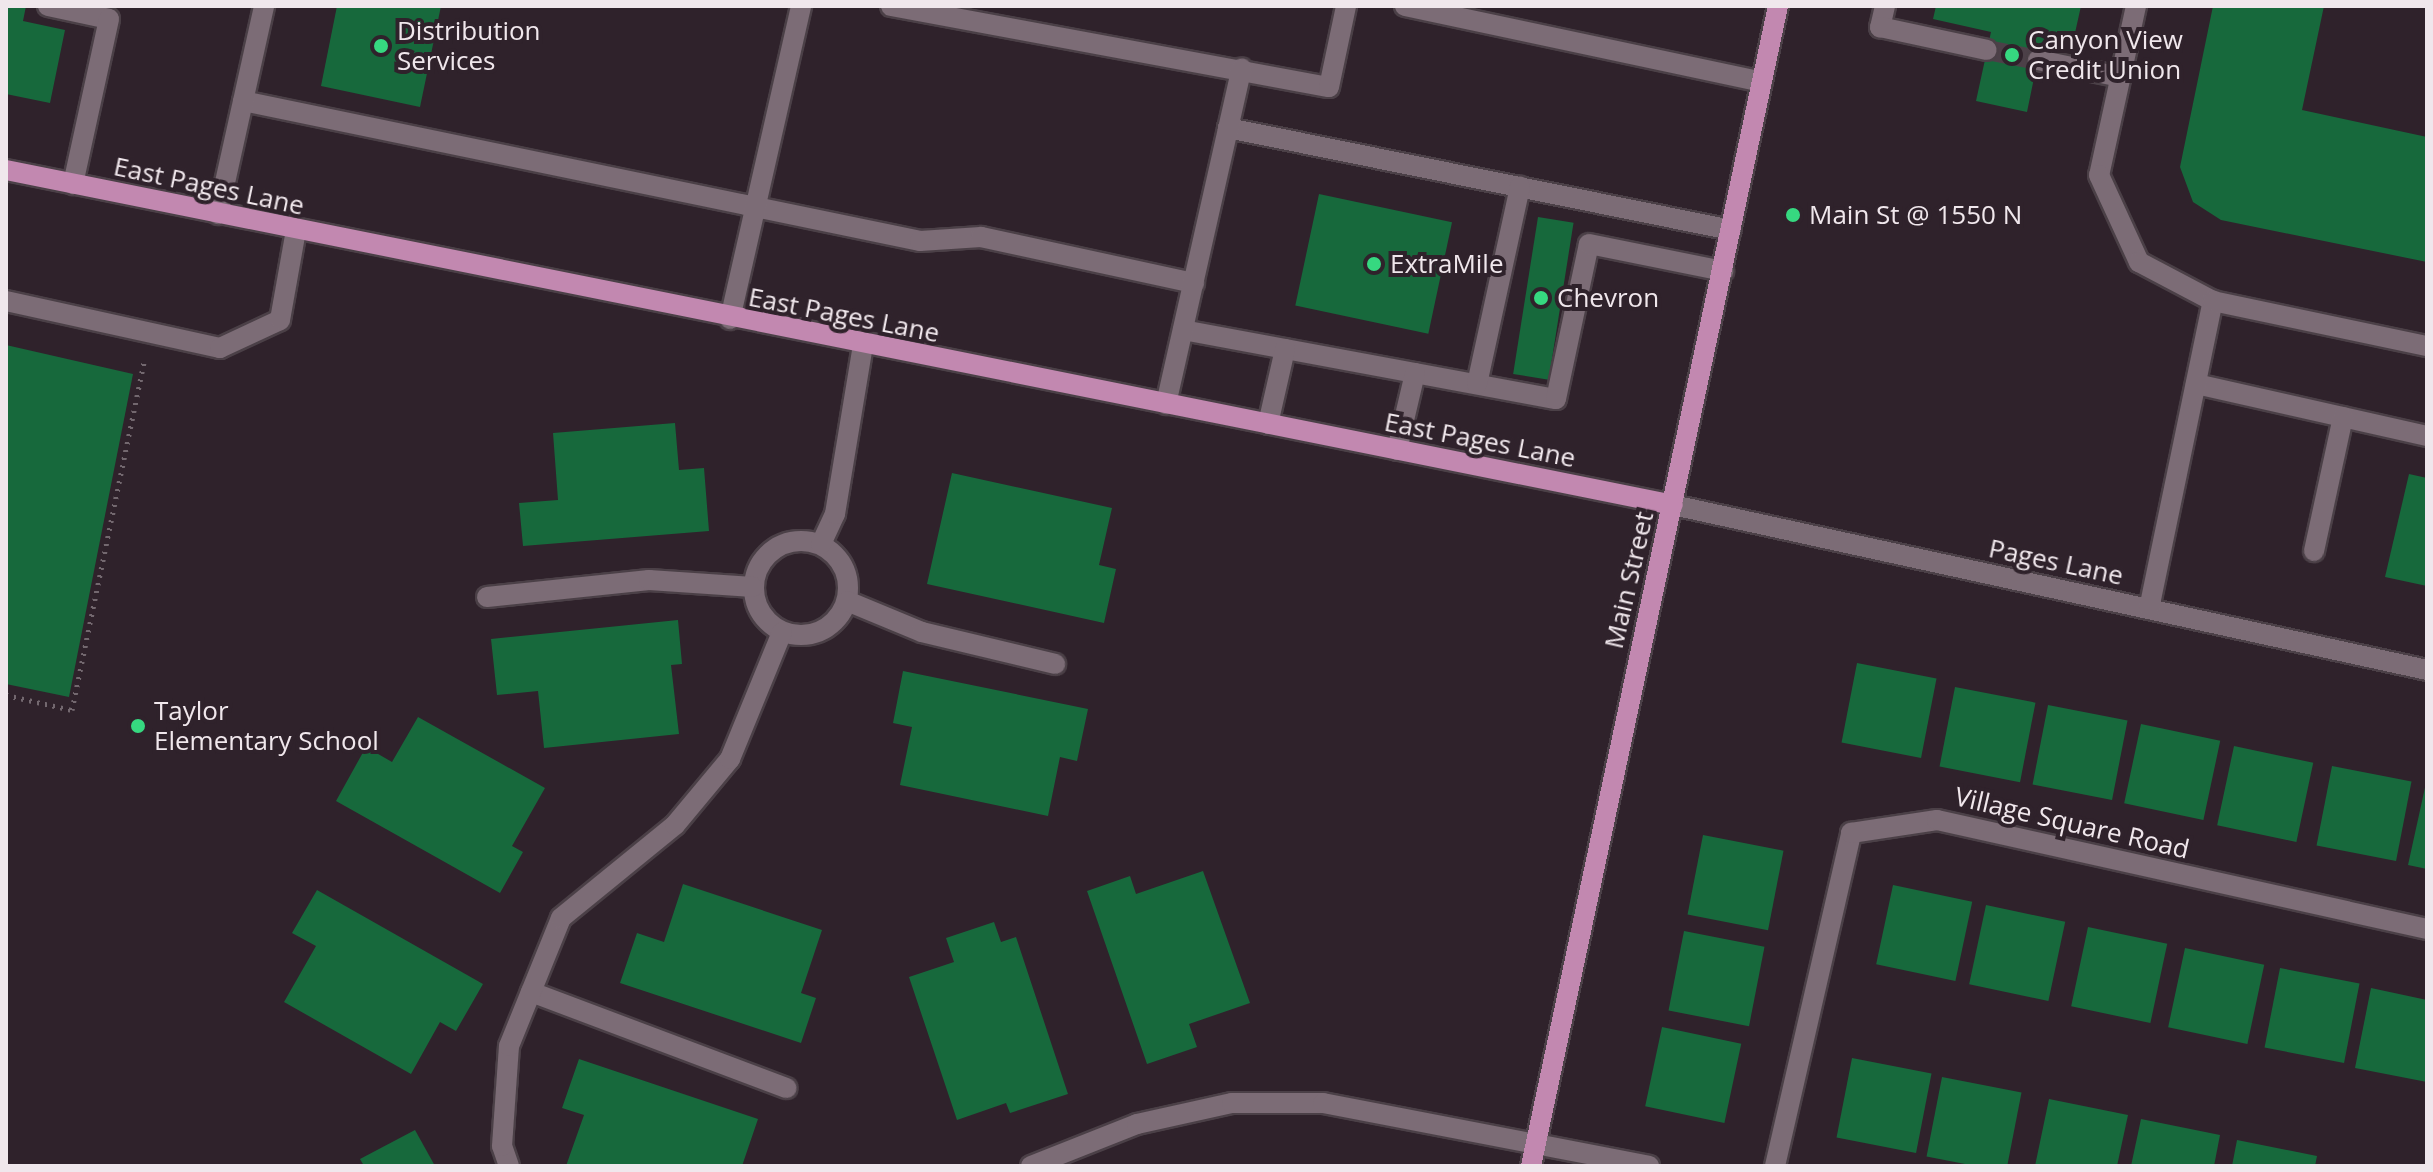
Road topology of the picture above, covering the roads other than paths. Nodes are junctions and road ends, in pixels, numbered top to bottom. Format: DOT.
graph roads {
  1 [pos="48,6"];
  2 [pos="264,6"];
  3 [pos="801,6"];
  4 [pos="891,6"];
  5 [pos="1346,6"];
  6 [pos="1405,6"];
  7 [pos="1778,6"];
  8 [pos="1885,6"];
  9 [pos="2136,6"];
  10 [pos="1987,50"];
  11 [pos="2038,60"];
  12 [pos="1242,68"];
  13 [pos="2120,77"];
  14 [pos="1762,82"];
  15 [pos="243,101"];
  16 [pos="1228,128"];
  17 [pos="6,170"];
  18 [pos="73,184"];
  19 [pos="1520,187"];
  20 [pos="756,208"];
  21 [pos="218,214"];
  22 [pos="296,230"];
  23 [pos="1731,230"];
  24 [pos="1723,271"];
  25 [pos="1194,283"];
  26 [pos="6,301"];
  27 [pos="2213,301"];
  28 [pos="730,319"];
  29 [pos="1183,330"];
  30 [pos="863,344"];
  31 [pos="2427,346"];
  32 [pos="1285,349"];
  33 [pos="1415,373"];
  34 [pos="1477,384"];
  35 [pos="2196,384"];
  36 [pos="1166,404"];
  37 [pos="2343,417"];
  38 [pos="1268,424"];
  39 [pos="2427,436"];
  40 [pos="1397,450"];
  41 [pos="1673,505"];
  42 [pos="821,544"];
  43 [pos="2314,551"];
  44 [pos="753,587"];
  45 [pos="487,597"];
  46 [pos="847,601"];
  47 [pos="2149,609"];
  48 [pos="782,632"];
  49 [pos="1055,664"];
  50 [pos="2427,670"];
  51 [pos="2427,929"];
  52 [pos="531,992"];
  53 [pos="787,1088"];
  54 [pos="1536,1143"];
  55 [pos="509,1166"];
  56 [pos="1031,1166"];
  57 [pos="1531,1166"];
  58 [pos="1649,1166"];
  59 [pos="1775,1166"];
  1 -- 18 [label="street"];
  2 -- 15 [label="street"];
  3 -- 20 [label="street"];
  4 -- 12 [label="street"];
  5 -- 12 [label="street"];
  6 -- 14 [label="street"];
  7 -- 14 [label="main road, Main Street"];
  8 -- 10 [label="street"];
  9 -- 13 [label="street"];
  11 -- 13 [label="street"];
  12 -- 16 [label="street"];
  13 -- 27 [label="street"];
  14 -- 23 [label="main road, Main Street"];
  15 -- 20 [label="street"];
  15 -- 21 [label="street"];
  16 -- 19 [label="street"];
  16 -- 25 [label="street"];
  17 -- 18 [label="main road, East Pages Lane"];
  18 -- 21 [label="main road, East Pages Lane"];
  19 -- 23 [label="street"];
  19 -- 34 [label="street"];
  20 -- 25 [label="street"];
  20 -- 28 [label="street"];
  21 -- 22 [label="main road, East Pages Lane"];
  22 -- 26 [label="street"];
  22 -- 28 [label="main road, East Pages Lane"];
  23 -- 24 [label="main road, Main Street"];
  24 -- 34 [label="street"];
  24 -- 41 [label="main road, Main Street"];
  25 -- 29 [label="street"];
  27 -- 31 [label="street"];
  27 -- 35 [label="street"];
  28 -- 30 [label="main road, East Pages Lane"];
  29 -- 32 [label="street"];
  29 -- 36 [label="street"];
  30 -- 36 [label="main road, East Pages Lane"];
  30 -- 42 [label="street"];
  32 -- 33 [label="street"];
  32 -- 38 [label="street"];
  33 -- 34 [label="street"];
  33 -- 40 [label="street"];
  35 -- 37 [label="street"];
  35 -- 47 [label="street"];
  36 -- 38 [label="main road, East Pages Lane"];
  37 -- 39 [label="street"];
  37 -- 43 [label="street"];
  38 -- 40 [label="main road, East Pages Lane"];
  40 -- 41 [label="main road, East Pages Lane"];
  41 -- 47 [label="street, Pages Lane"];
  41 -- 54 [label="main road, Main Street"];
  42 -- 44 [label="street"];
  42 -- 46 [label="street"];
  44 -- 45 [label="street"];
  44 -- 48 [label="street"];
  46 -- 48 [label="street"];
  46 -- 49 [label="street"];
  47 -- 50 [label="street, Pages Lane"];
  48 -- 52 [label="street"];
  51 -- 59 [label="street, Village Square Road"];
  52 -- 53 [label="street"];
  52 -- 55 [label="street"];
  54 -- 56 [label="street"];
  54 -- 57 [label="main road, Main Street"];
  54 -- 58 [label="street"];
}
